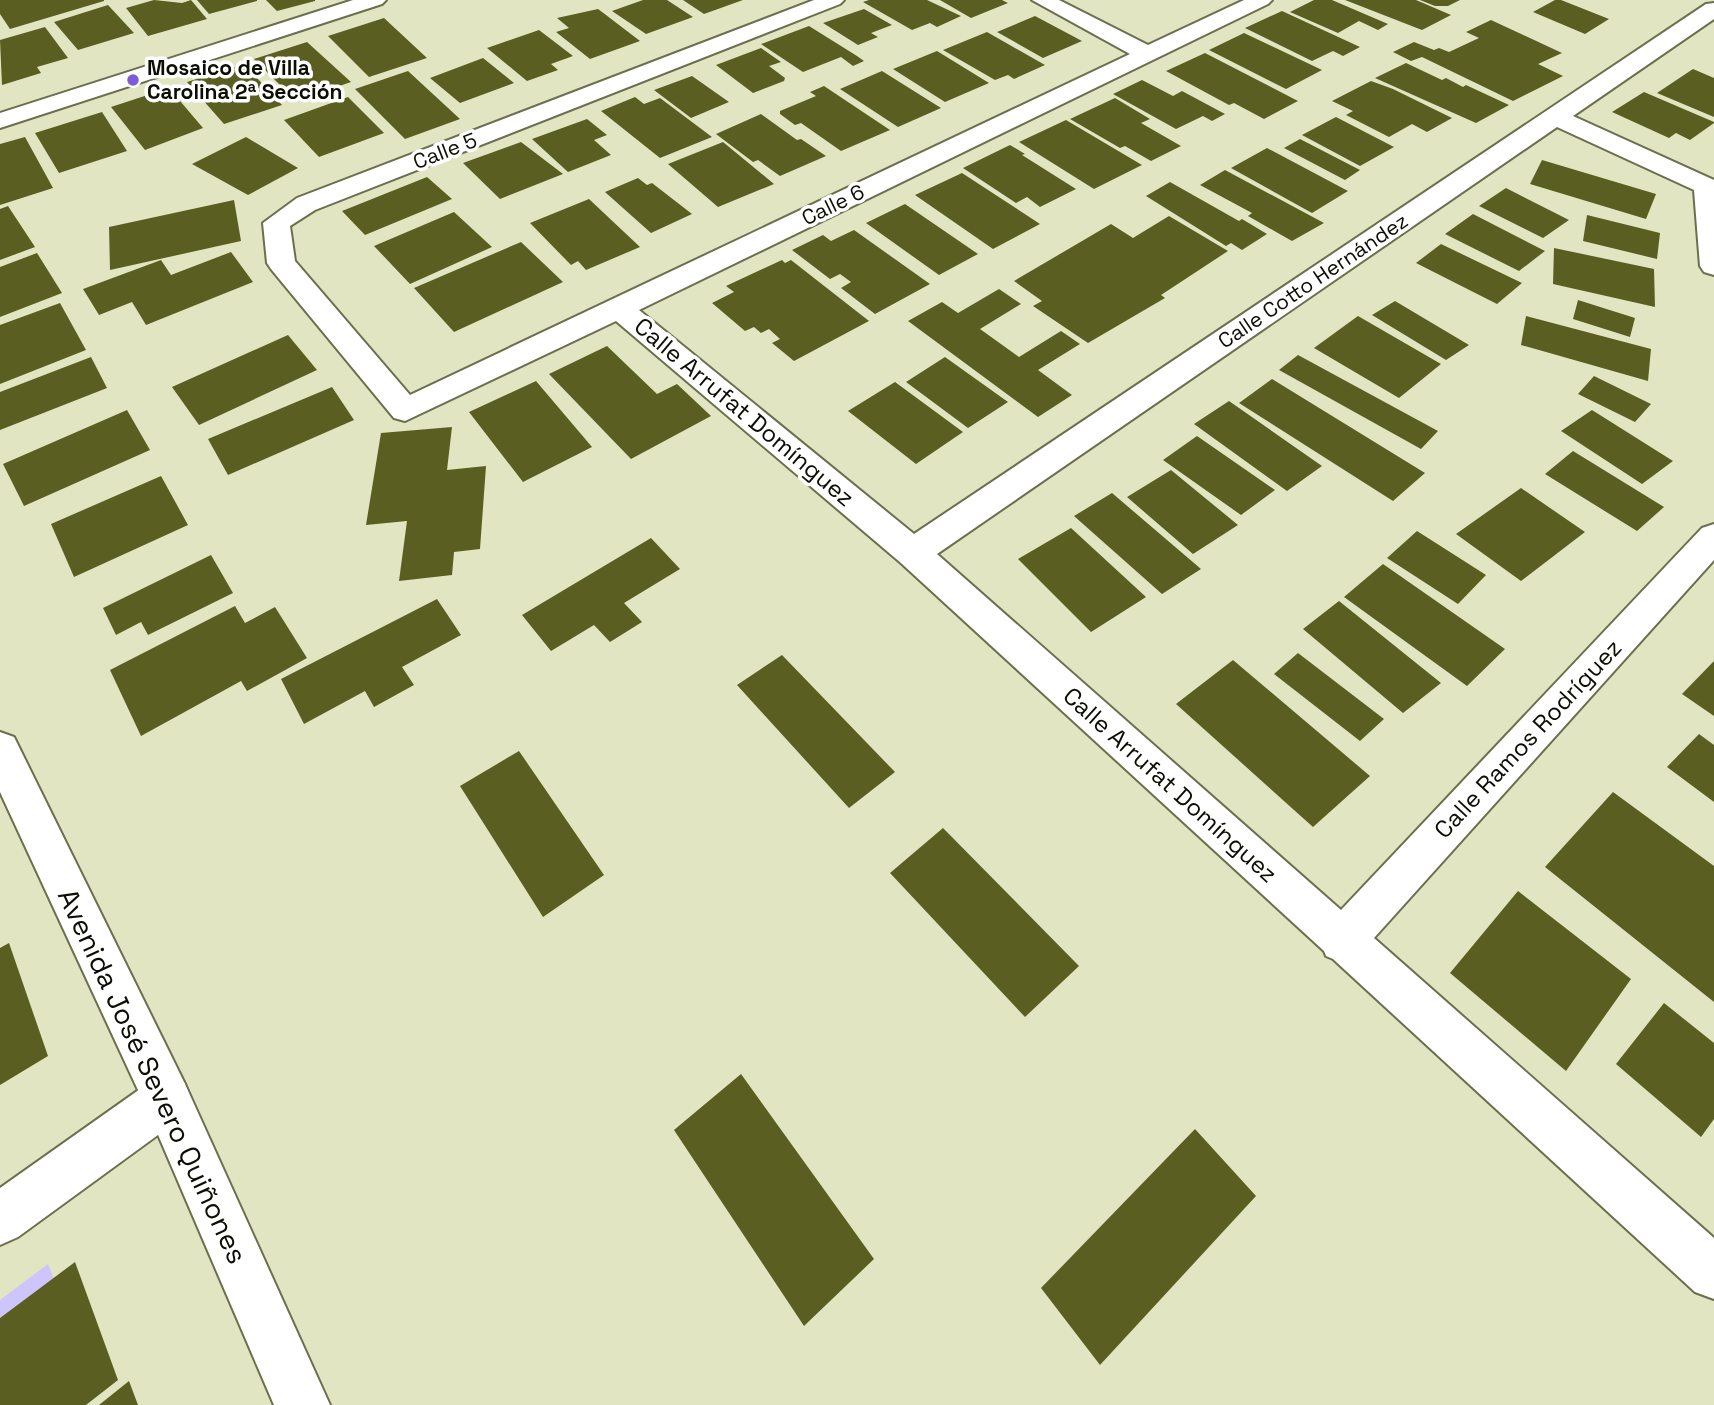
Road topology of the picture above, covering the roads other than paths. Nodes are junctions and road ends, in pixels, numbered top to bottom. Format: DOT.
graph roads {
  1 [pos="375,0"];
  2 [pos="833,0"];
  3 [pos="1043,0"];
  4 [pos="1261,0"];
  5 [pos="1714,9"];
  6 [pos="1148,54"];
  7 [pos="1555,117"];
  8 [pos="0,121"];
  9 [pos="1714,266"];
  10 [pos="618,307"];
  11 [pos="405,410"];
  12 [pos="1714,537"];
  13 [pos="913,553"];
  14 [pos="0,749"];
  15 [pos="1342,941"];
  16 [pos="167,1099"];
  17 [pos="0,1219"];
  18 [pos="1714,1273"];
  19 [pos="302,1405"];
  1 -- 8 [label="street"];
  2 -- 11 [label="street, Calle 5"];
  3 -- 6 [label="street"];
  4 -- 6 [label="street, Calle 6"];
  5 -- 7 [label="street, Calle Cotto Hernández"];
  6 -- 10 [label="street, Calle 6"];
  7 -- 9 [label="street"];
  7 -- 13 [label="street, Calle Cotto Hernández"];
  10 -- 11 [label="street, Calle 6"];
  10 -- 13 [label="street, Calle Arrufat Domínguez"];
  12 -- 15 [label="street, Calle Ramos Rodríguez"];
  13 -- 15 [label="street, Calle Arrufat Domínguez"];
  14 -- 16 [label="street, Avenida José Severo Quiñones"];
  15 -- 18 [label="street, Calle Arrufat Domínguez"];
  16 -- 17 [label="street"];
  16 -- 19 [label="street, Avenida José Severo Quiñones"];
}
